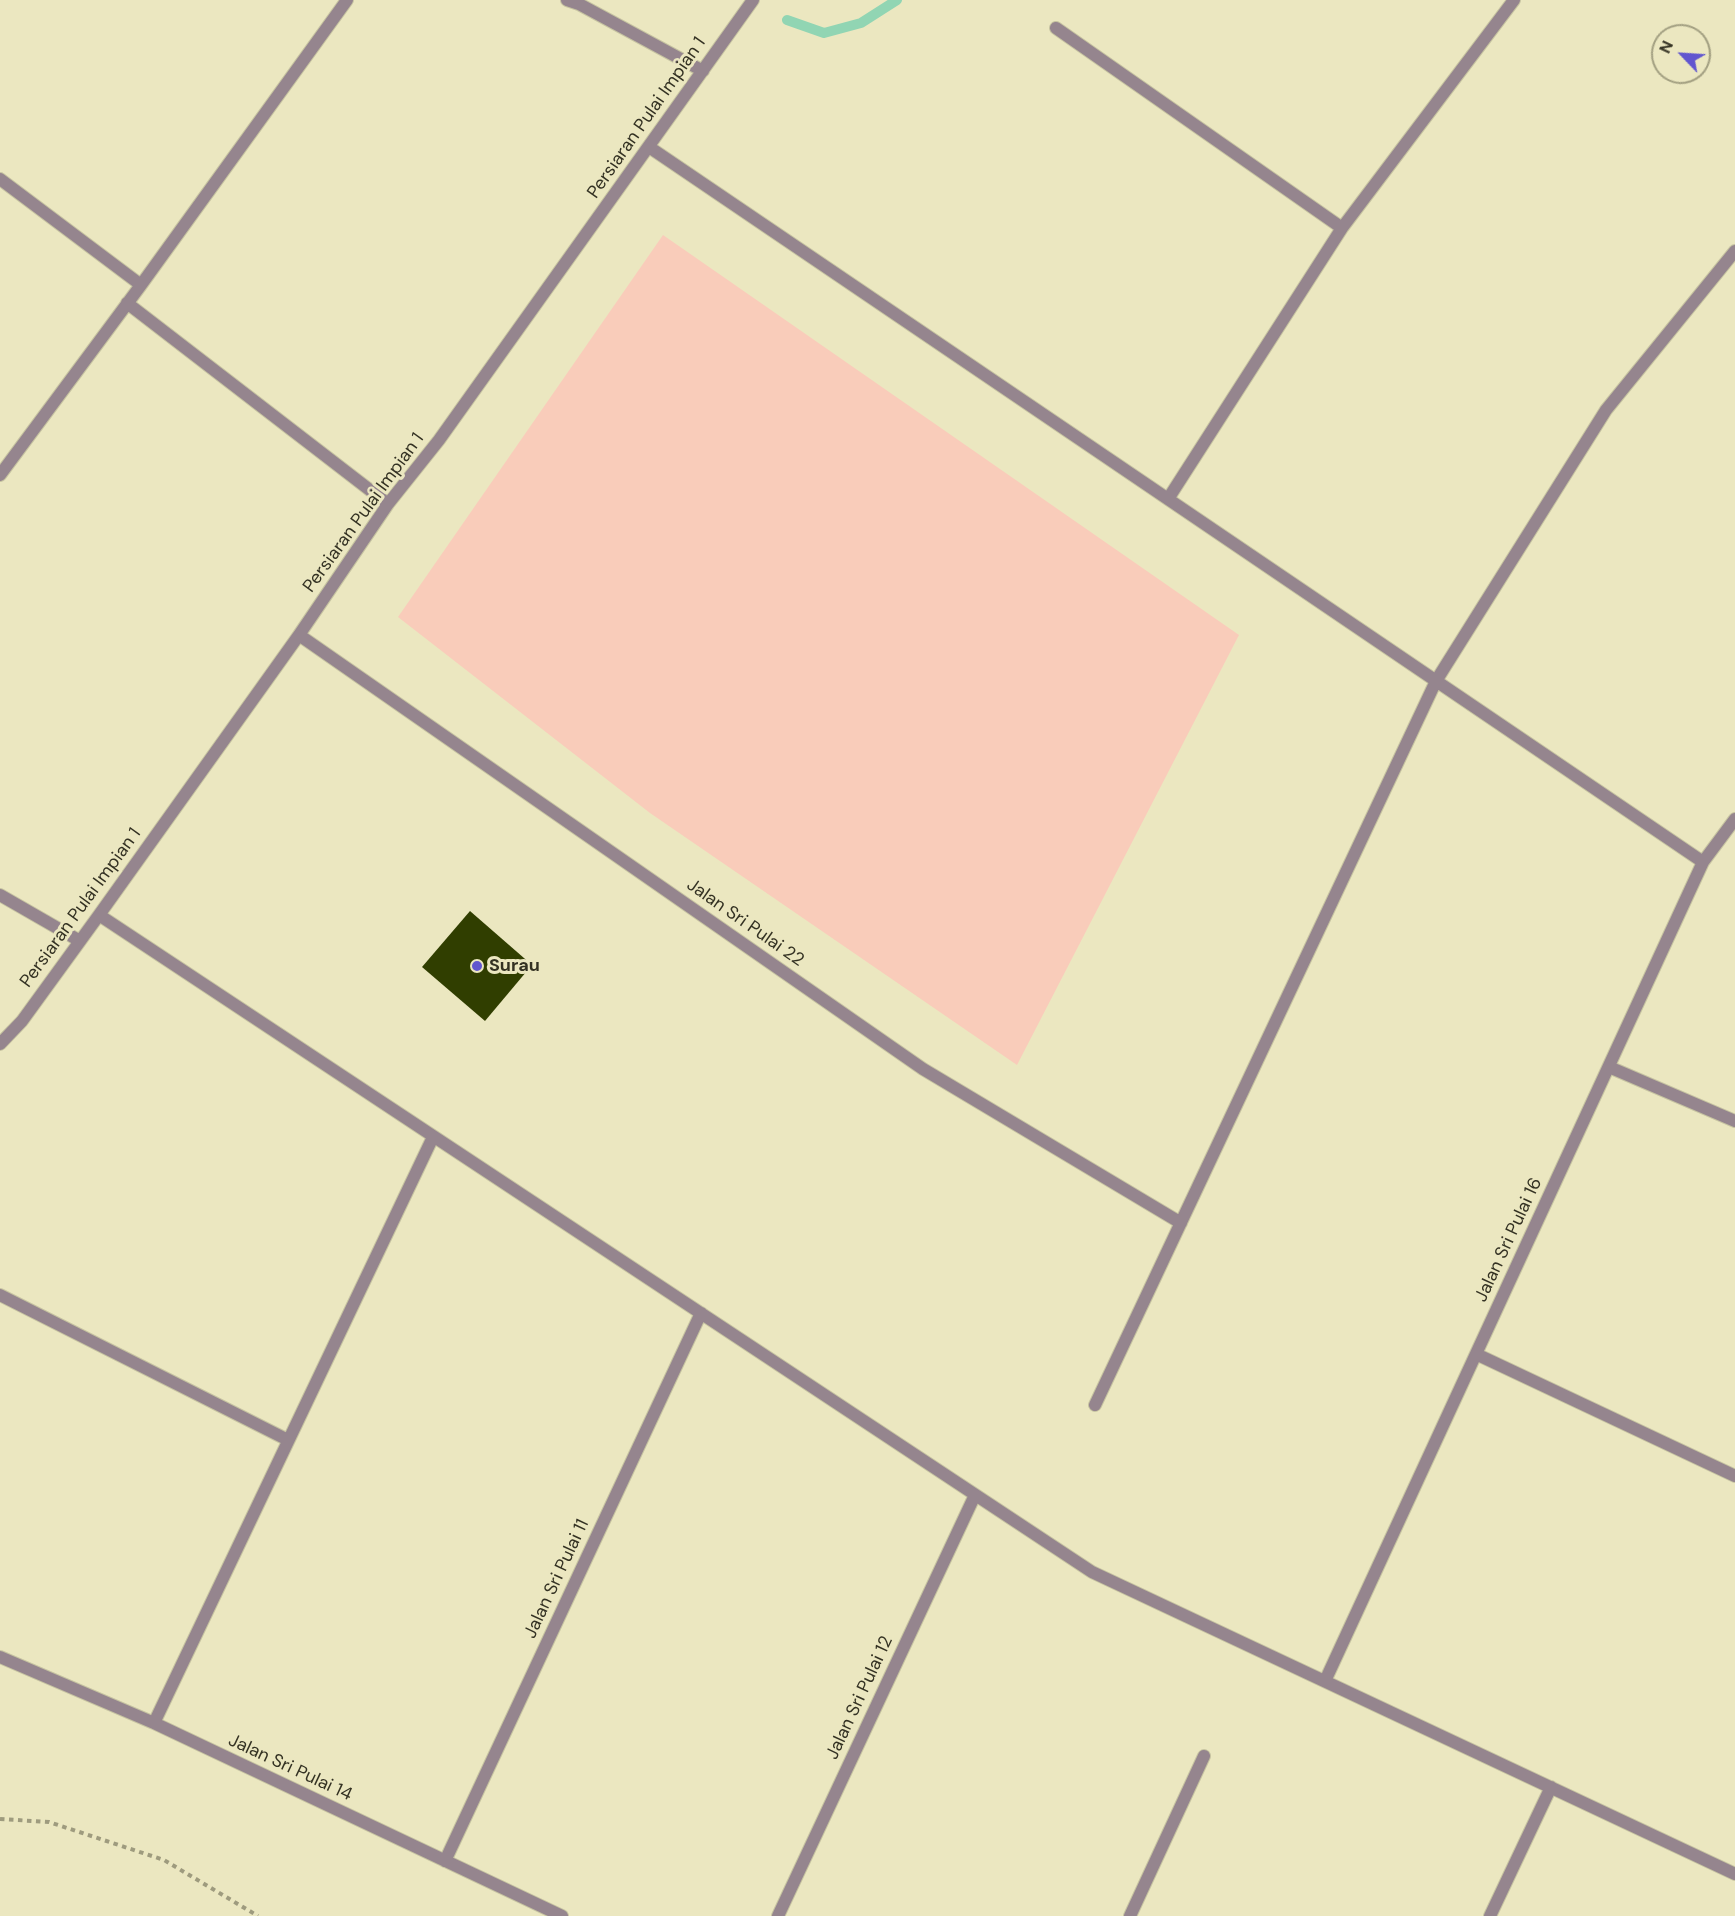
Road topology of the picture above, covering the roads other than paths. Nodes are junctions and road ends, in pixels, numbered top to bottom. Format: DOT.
graph roads {
  1 [pos="347,0"];
  2 [pos="567,0"];
  3 [pos="753,0"];
  4 [pos="1514,0"];
  5 [pos="1056,28"];
  6 [pos="703,71"];
  7 [pos="649,147"];
  8 [pos="0,178"];
  9 [pos="1342,228"];
  10 [pos="1735,251"];
  11 [pos="141,285"];
  12 [pos="127,303"];
  13 [pos="0,475"];
  14 [pos="1168,499"];
  15 [pos="388,504"];
  16 [pos="299,635"];
  17 [pos="1436,681"];
  18 [pos="1735,819"];
  19 [pos="1703,862"];
  20 [pos="0,895"];
  21 [pos="99,915"];
  22 [pos="80,940"];
  23 [pos="0,1044"];
  24 [pos="1610,1066"];
  25 [pos="1735,1121"];
  26 [pos="433,1137"];
  27 [pos="1181,1223"];
  28 [pos="0,1295"];
  29 [pos="701,1313"];
  30 [pos="1476,1354"];
  31 [pos="1095,1405"];
  32 [pos="288,1440"];
  33 [pos="1735,1476"];
  34 [pos="975,1495"];
  35 [pos="0,1657"];
  36 [pos="1326,1681"];
  37 [pos="154,1724"];
  38 [pos="1204,1756"];
  39 [pos="1551,1787"];
  40 [pos="445,1861"];
  41 [pos="1735,1874"];
  42 [pos="562,1916"];
  43 [pos="778,1916"];
  44 [pos="1130,1916"];
  45 [pos="1490,1916"];
  1 -- 11 [label="street"];
  2 -- 6 [label="street"];
  3 -- 6 [label="street, Persiaran Pulai Impian 1"];
  4 -- 9 [label="street"];
  5 -- 9 [label="street"];
  6 -- 7 [label="street, Persiaran Pulai Impian 1"];
  7 -- 14 [label="street"];
  7 -- 15 [label="street, Persiaran Pulai Impian 1"];
  8 -- 11 [label="street"];
  9 -- 14 [label="street"];
  10 -- 17 [label="street"];
  11 -- 12 [label="street"];
  12 -- 13 [label="street"];
  12 -- 15 [label="street"];
  14 -- 17 [label="street"];
  15 -- 16 [label="street, Persiaran Pulai Impian 1"];
  16 -- 21 [label="street, Persiaran Pulai Impian 1"];
  16 -- 27 [label="street, Jalan Sri Pulai 22"];
  17 -- 19 [label="street"];
  17 -- 27 [label="street"];
  18 -- 19 [label="street, Jalan Sri Pulai 16"];
  19 -- 24 [label="street, Jalan Sri Pulai 16"];
  20 -- 22 [label="street"];
  21 -- 22 [label="street, Persiaran Pulai Impian 1"];
  21 -- 26 [label="street"];
  22 -- 23 [label="street, Persiaran Pulai Impian 1"];
  24 -- 25 [label="street"];
  24 -- 30 [label="street, Jalan Sri Pulai 16"];
  26 -- 29 [label="street"];
  26 -- 32 [label="street"];
  27 -- 31 [label="street"];
  28 -- 32 [label="street"];
  29 -- 34 [label="street"];
  29 -- 40 [label="street, Jalan Sri Pulai 11"];
  30 -- 33 [label="street"];
  30 -- 36 [label="street, Jalan Sri Pulai 16"];
  32 -- 37 [label="street"];
  34 -- 36 [label="street"];
  34 -- 43 [label="street, Jalan Sri Pulai 12"];
  35 -- 37 [label="street, Jalan Sri Pulai 14"];
  36 -- 39 [label="street"];
  37 -- 40 [label="street, Jalan Sri Pulai 14"];
  38 -- 44 [label="street"];
  39 -- 41 [label="street"];
  39 -- 45 [label="street"];
  40 -- 42 [label="street, Jalan Sri Pulai 14"];
}
